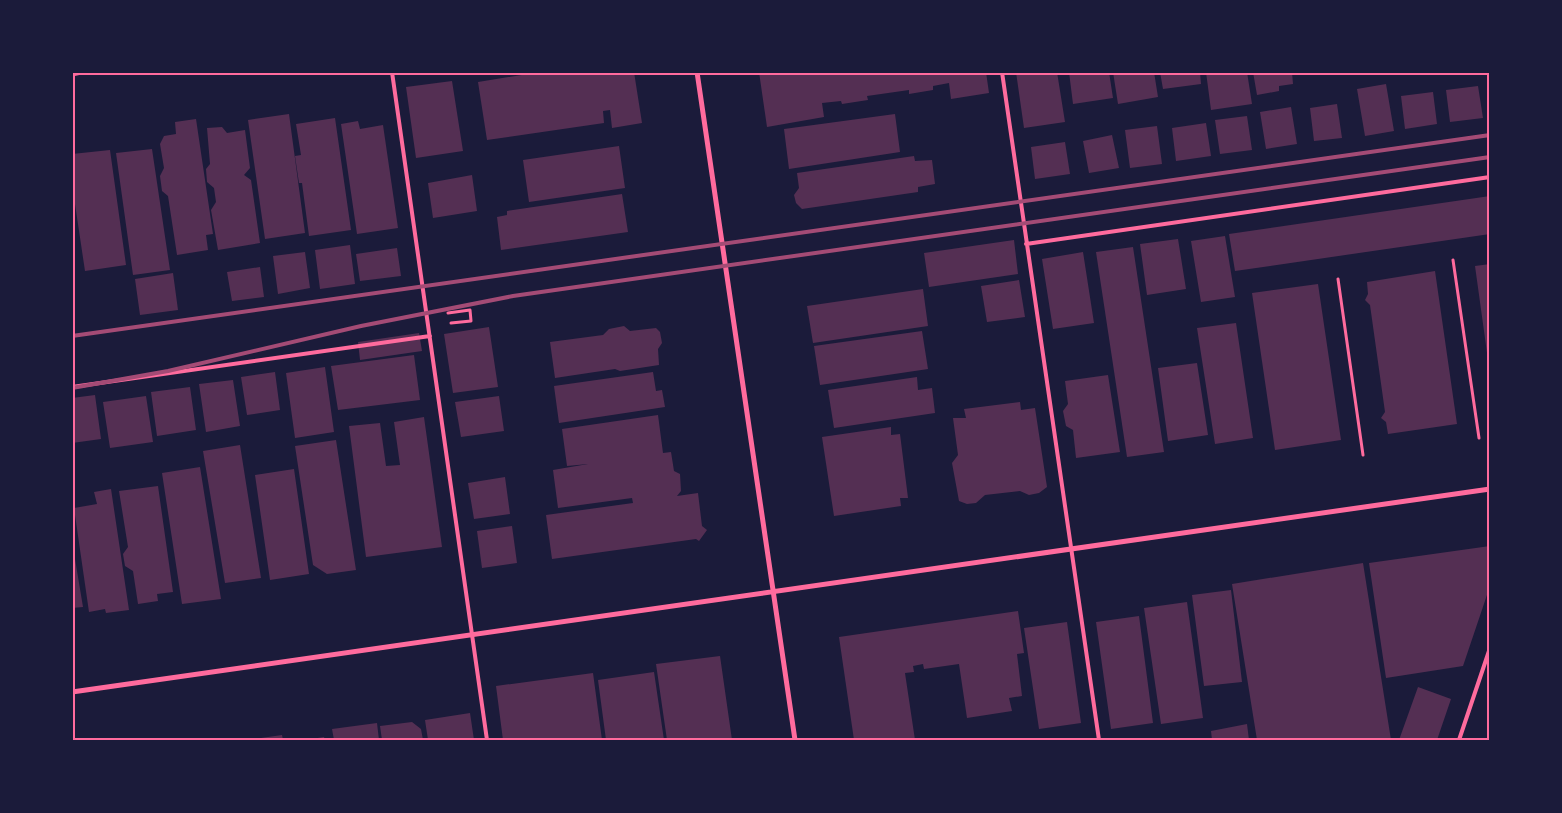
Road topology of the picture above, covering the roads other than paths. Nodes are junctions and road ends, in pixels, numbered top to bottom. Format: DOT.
graph roads {
  1 [pos="81,72"];
  2 [pos="392,72"];
  3 [pos="697,72"];
  4 [pos="1002,72"];
  5 [pos="72,74"];
  6 [pos="1490,177"];
  7 [pos="1026,244"];
  8 [pos="430,336"];
  9 [pos="72,387"];
  10 [pos="1490,489"];
  11 [pos="1070,549"];
  12 [pos="773,591"];
  13 [pos="472,635"];
  14 [pos="1490,648"];
  15 [pos="72,692"];
  16 [pos="487,740"];
  17 [pos="795,740"];
  18 [pos="1099,740"];
  19 [pos="1459,740"];
  1 -- 5 [label="street"];
  2 -- 8 [label="lane"];
  3 -- 12 [label="street"];
  4 -- 7 [label="lane"];
  6 -- 7 [label="lane"];
  7 -- 11 [label="lane"];
  8 -- 9 [label="lane"];
  8 -- 13 [label="lane"];
  10 -- 11 [label="street"];
  11 -- 12 [label="street"];
  11 -- 18 [label="lane"];
  12 -- 13 [label="street"];
  12 -- 17 [label="street"];
  13 -- 15 [label="street"];
  13 -- 16 [label="lane"];
  14 -- 19 [label="lane"];
}
